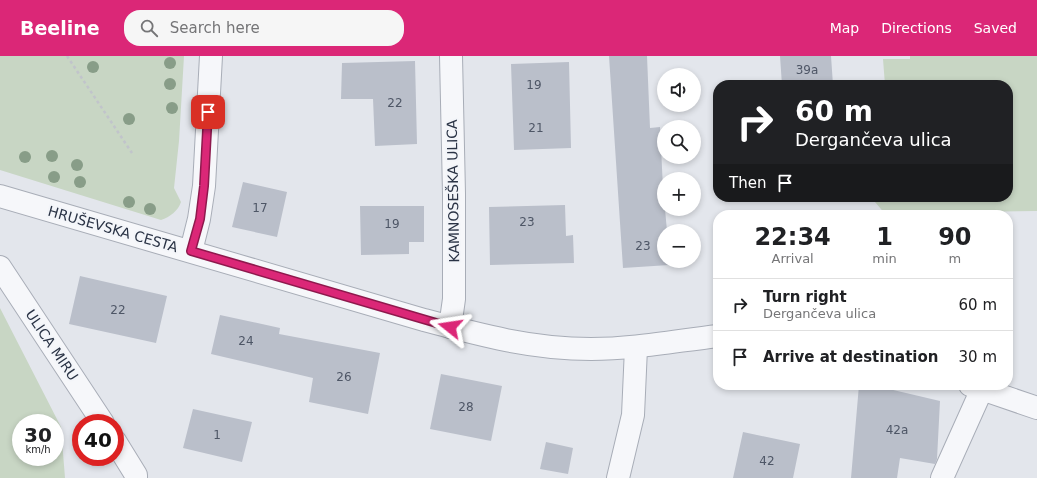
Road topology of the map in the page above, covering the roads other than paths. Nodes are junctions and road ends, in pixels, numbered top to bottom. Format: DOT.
graph roads {
  1 [pos="211,56"];
  2 [pos="451,56"];
  3 [pos="0,196"];
  4 [pos="191,251"];
  5 [pos="0,267"];
  6 [pos="450,327"];
  7 [pos="713,337"];
  8 [pos="636,348"];
  9 [pos="975,390"];
  10 [pos="985,390"];
  11 [pos="1037,408"];
  12 [pos="97,414"];
  13 [pos="124,455"];
  14 [pos="138,477"];
  15 [pos="618,478"];
  16 [pos="942,478"];
  1 -- 4 [label="street"];
  2 -- 6 [label="street, KAMNOSEŠKA ULICA"];
  3 -- 4 [label="street, HRUŠEVSKA CESTA"];
  4 -- 6 [label="street, HRUŠEVSKA CESTA"];
  5 -- 12 [label="street, ULICA MIRU"];
  6 -- 8 [label="street, HRUŠEVSKA CESTA"];
  7 -- 8 [label="street, HRUŠEVSKA CESTA"];
  8 -- 15 [label="street"];
  9 -- 16 [label="street"];
  10 -- 11 [label="street"];
  13 -- 14 [label="street"];
}
